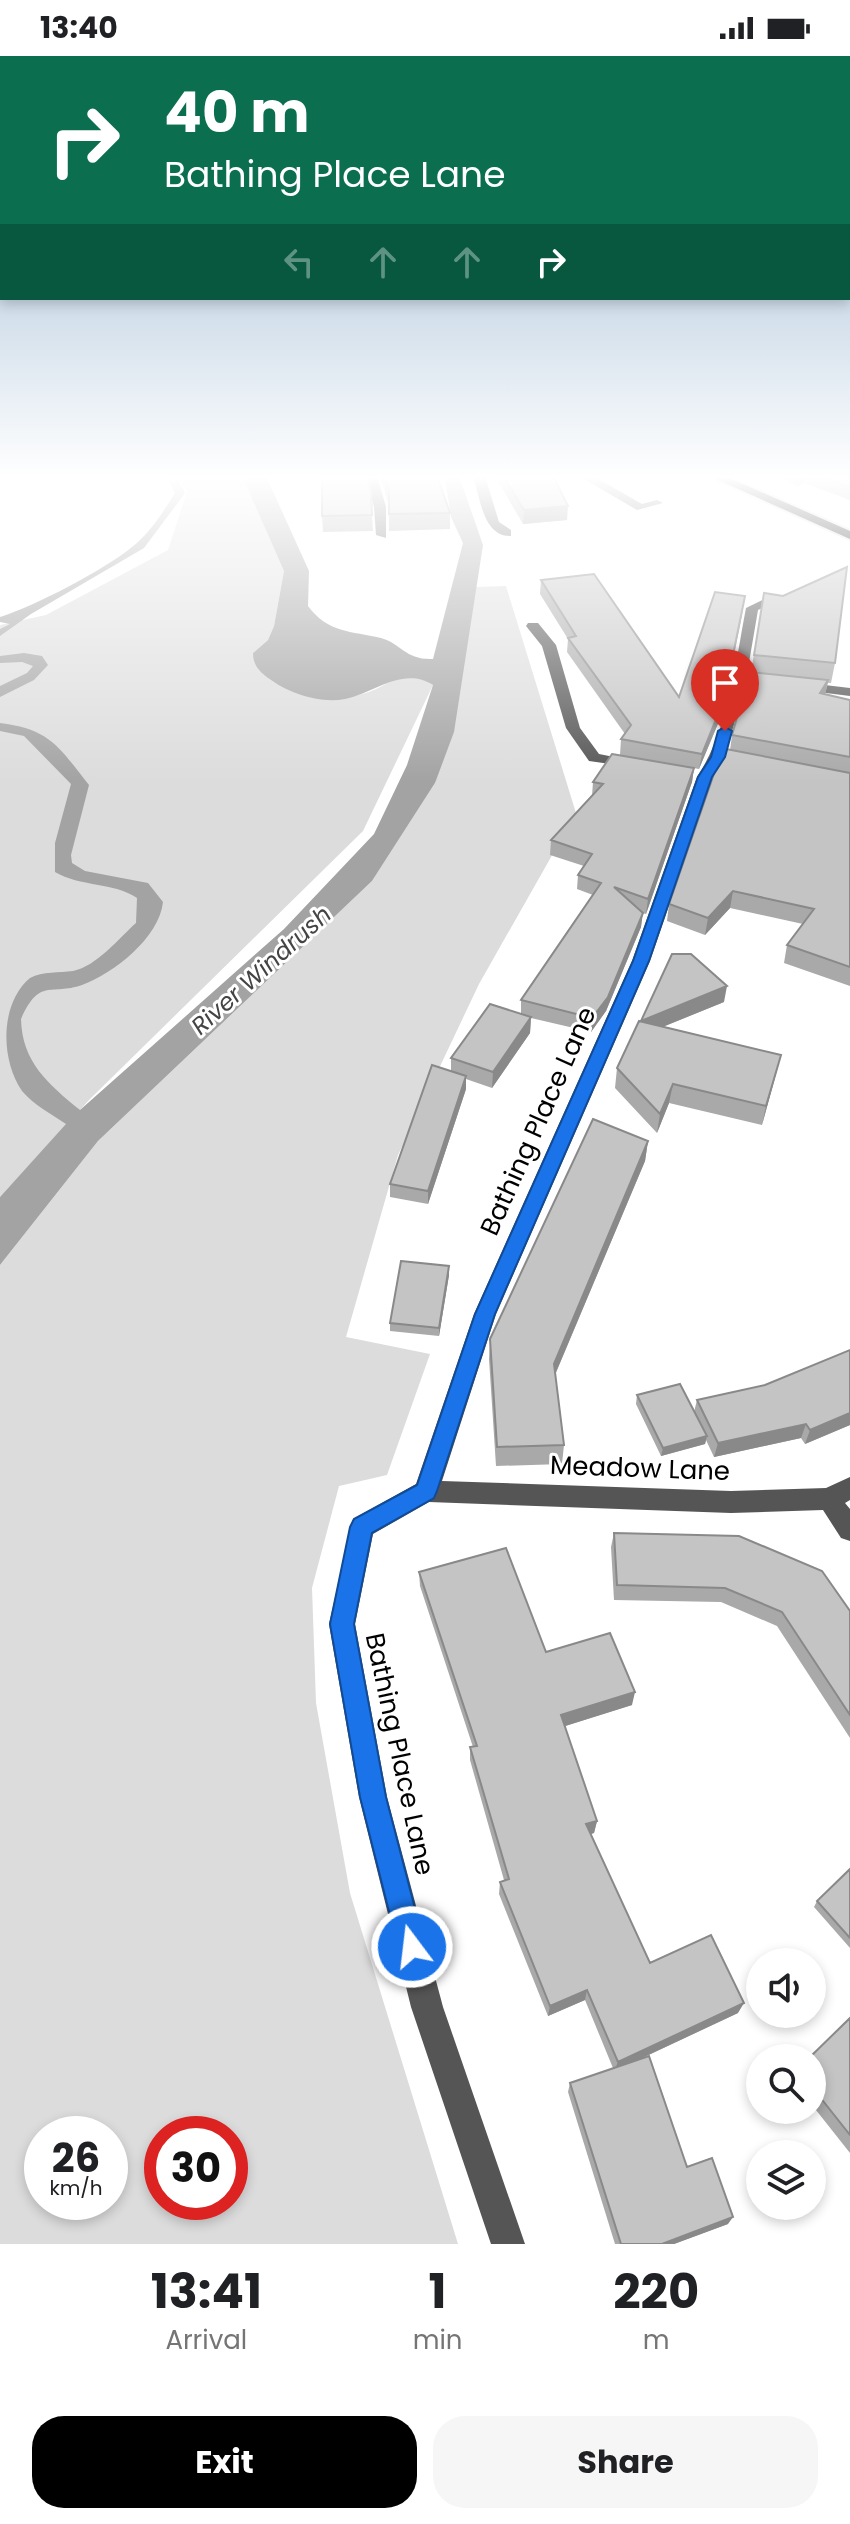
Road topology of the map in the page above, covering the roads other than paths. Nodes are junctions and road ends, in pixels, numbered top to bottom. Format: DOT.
graph roads {
  1 [pos="778,598"];
  2 [pos="533,626"];
  3 [pos="739,680"];
  4 [pos="755,682"];
  5 [pos="787,685"];
  6 [pos="850,692"];
  7 [pos="762,765"];
  8 [pos="650,767"];
  9 [pos="705,769"];
  10 [pos="426,1491"];
  11 [pos="840,1493"];
  12 [pos="850,1530"];
  13 [pos="508,2244"];
  1 -- 3 [label="street, Bathing Place Lane"];
  2 -- 8 [label="street"];
  3 -- 4 [label="street"];
  3 -- 9 [label="street, Bathing Place Lane"];
  5 -- 6 [label="street"];
  7 -- 9 [label="street"];
  9 -- 10 [label="street, Bathing Place Lane"];
  10 -- 11 [label="street, Meadow Lane"];
  10 -- 13 [label="street, Bathing Place Lane"];
  11 -- 12 [label="street"];
}
